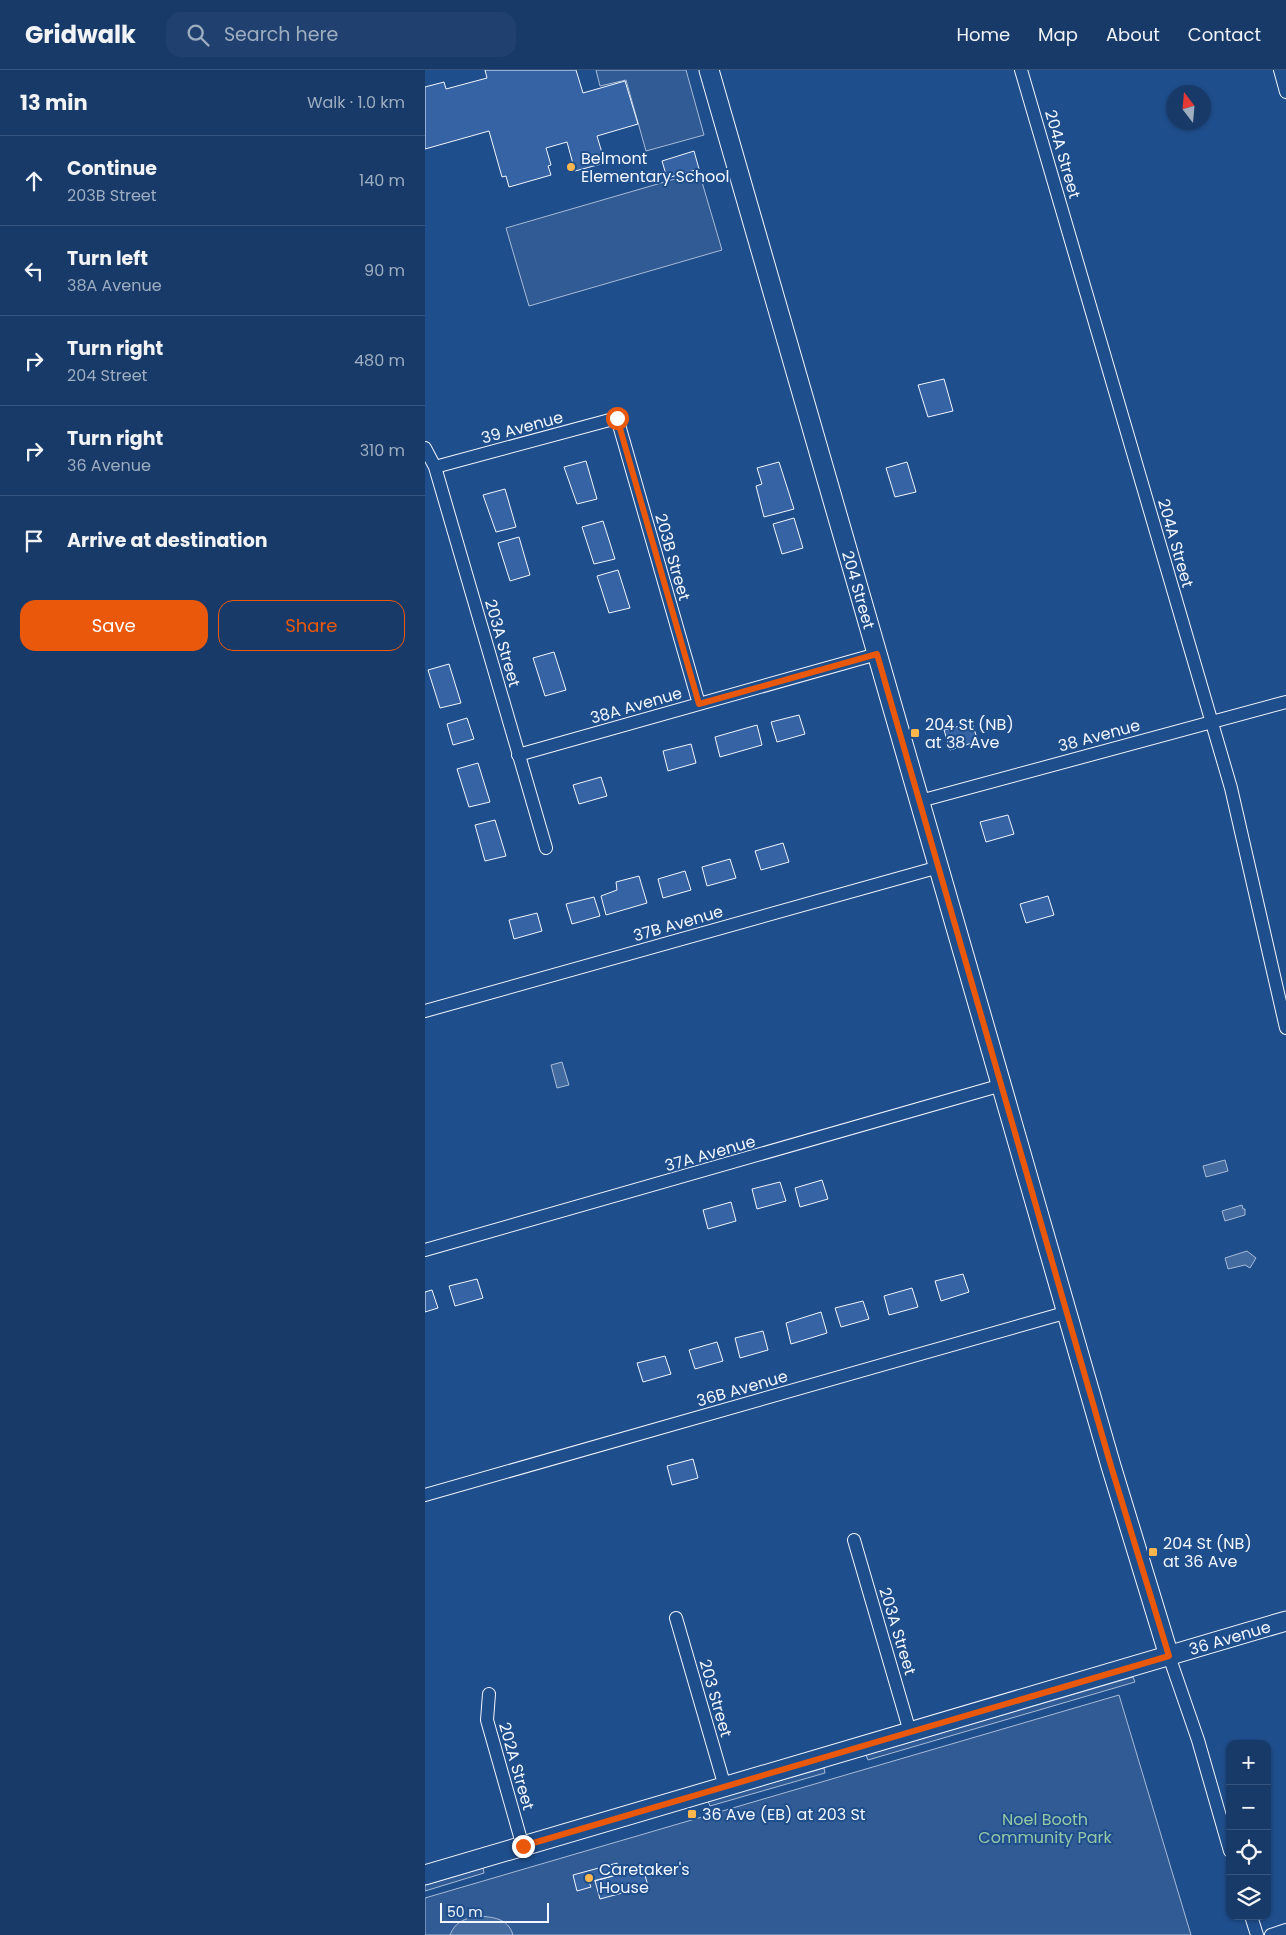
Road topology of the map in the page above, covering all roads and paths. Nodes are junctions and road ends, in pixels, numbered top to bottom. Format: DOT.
graph roads {
  1 [pos="709,70"];
  2 [pos="1021,70"];
  3 [pos="1280,70"];
  4 [pos="1286,92"];
  5 [pos="617,418"];
  6 [pos="425,448"];
  7 [pos="435,467"];
  8 [pos="877,654"];
  9 [pos="1286,702"];
  10 [pos="699,704"];
  11 [pos="1211,721"];
  12 [pos="518,755"];
  13 [pos="920,801"];
  14 [pos="546,848"];
  15 [pos="939,866"];
  16 [pos="425,1011"];
  17 [pos="1286,1028"];
  18 [pos="1003,1085"];
  19 [pos="425,1250"];
  20 [pos="1068,1312"];
  21 [pos="425,1495"];
  22 [pos="853,1540"];
  23 [pos="676,1618"];
  24 [pos="1286,1621"];
  25 [pos="1169,1656"];
  26 [pos="489,1694"];
  27 [pos="910,1732"];
  28 [pos="725,1787"];
  29 [pos="1226,1837"];
  30 [pos="523,1846"];
  31 [pos="425,1875"];
  32 [pos="1252,1920"];
  33 [pos="1286,1930"];
  34 [pos="1257,1935"];
  35 [pos="1271,1935"];
  1 -- 8 [label="street, 204 Street"];
  2 -- 11 [label="street, 204A Street"];
  3 -- 4 [label="street"];
  5 -- 7 [label="street, 39 Avenue"];
  5 -- 10 [label="street, 203B Street"];
  6 -- 7 [label="street, 203A Street"];
  7 -- 12 [label="street, 203A Street"];
  8 -- 10 [label="street, 38A Avenue"];
  8 -- 13 [label="street, 204 Street"];
  9 -- 11 [label="street, 38 Avenue"];
  10 -- 12 [label="street, 38A Avenue"];
  11 -- 13 [label="street, 38 Avenue"];
  11 -- 17 [label="street, 204A Street"];
  12 -- 14 [label="street, 203A Street"];
  13 -- 15 [label="street, 204 Street"];
  15 -- 16 [label="street, 37B Avenue"];
  15 -- 18 [label="street, 204 Street"];
  18 -- 19 [label="street, 37A Avenue"];
  18 -- 20 [label="street, 204 Street"];
  20 -- 21 [label="street, 36B Avenue"];
  20 -- 25 [label="street, 204 Street"];
  22 -- 27 [label="street, 203A Street"];
  23 -- 28 [label="street, 203 Street"];
  24 -- 25 [label="street, 36 Avenue"];
  25 -- 27 [label="street, 36 Avenue"];
  25 -- 29 [label="street"];
  26 -- 30 [label="street, 202A Street"];
  27 -- 28 [label="street, 36 Avenue"];
  28 -- 30 [label="street, 36 Avenue"];
  30 -- 31 [label="street, 36 Avenue"];
  32 -- 34 [label="street"];
  33 -- 35 [label="street"];
}
